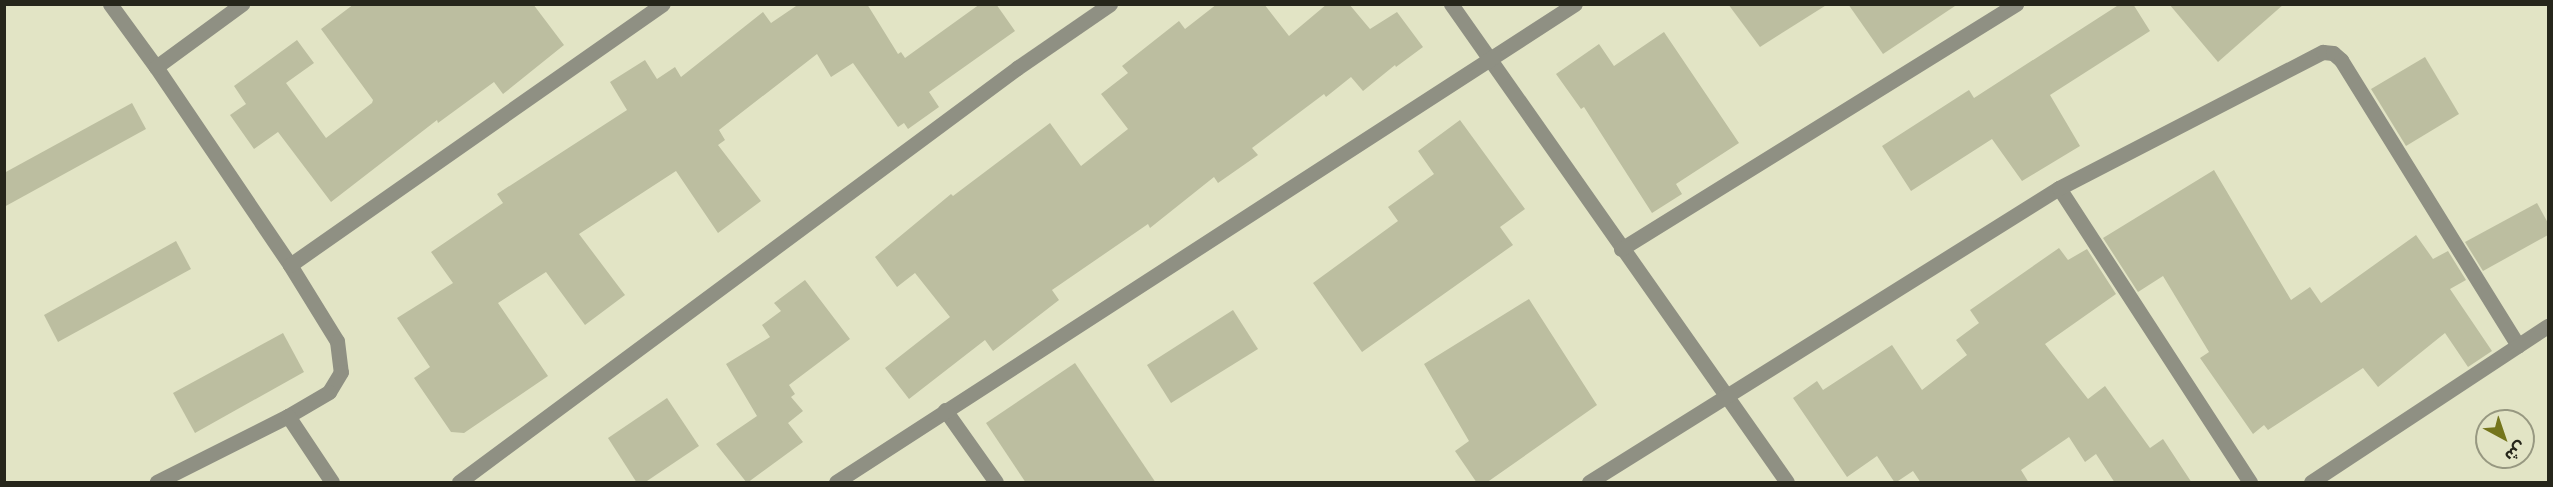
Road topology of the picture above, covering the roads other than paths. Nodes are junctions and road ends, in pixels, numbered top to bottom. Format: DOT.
graph roads {
  1 [pos="110,4"];
  2 [pos="242,4"];
  3 [pos="663,4"];
  4 [pos="1110,4"];
  5 [pos="1451,4"];
  6 [pos="1575,4"];
  7 [pos="2016,4"];
  8 [pos="1490,61"];
  9 [pos="156,67"];
  10 [pos="2059,188"];
  11 [pos="1621,249"];
  12 [pos="290,265"];
  13 [pos="2548,326"];
  14 [pos="2518,346"];
  15 [pos="1728,397"];
  16 [pos="945,410"];
  17 [pos="288,416"];
  18 [pos="157,483"];
  19 [pos="332,483"];
  20 [pos="459,483"];
  21 [pos="836,483"];
  22 [pos="996,483"];
  23 [pos="1589,483"];
  24 [pos="1787,483"];
  25 [pos="2250,483"];
  26 [pos="2311,483"];
  1 -- 9 [label="street"];
  2 -- 9 [label="street"];
  3 -- 12 [label="street"];
  4 -- 20 [label="street"];
  5 -- 8 [label="street"];
  6 -- 8 [label="street"];
  7 -- 11 [label="street"];
  8 -- 11 [label="street"];
  8 -- 16 [label="street"];
  9 -- 12 [label="street"];
  10 -- 14 [label="street"];
  10 -- 15 [label="street"];
  10 -- 25 [label="street"];
  11 -- 15 [label="street"];
  12 -- 17 [label="street"];
  13 -- 14 [label="street"];
  14 -- 26 [label="street"];
  15 -- 23 [label="street"];
  15 -- 24 [label="street"];
  16 -- 21 [label="street"];
  16 -- 22 [label="street"];
  17 -- 18 [label="street"];
  17 -- 19 [label="street"];
}
